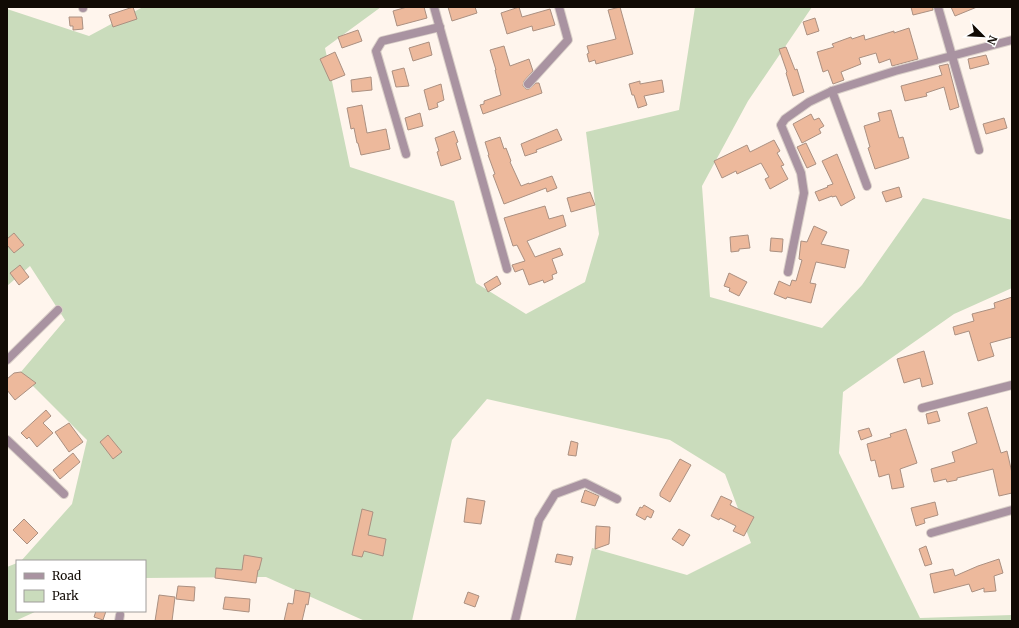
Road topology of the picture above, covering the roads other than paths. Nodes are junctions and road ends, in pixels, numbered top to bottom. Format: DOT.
graph roads {
  1 [pos="434,7"];
  2 [pos="559,7"];
  3 [pos="938,7"];
  4 [pos="440,27"];
  5 [pos="1012,40"];
  6 [pos="952,56"];
  7 [pos="528,84"];
  8 [pos="832,92"];
  9 [pos="979,150"];
  10 [pos="406,154"];
  11 [pos="867,186"];
  12 [pos="508,269"];
  13 [pos="788,272"];
  14 [pos="58,310"];
  15 [pos="7,360"];
  16 [pos="1012,384"];
  17 [pos="922,408"];
  18 [pos="7,440"];
  19 [pos="64,494"];
  20 [pos="617,499"];
  21 [pos="1012,510"];
  22 [pos="931,533"];
  23 [pos="515,621"];
  1 -- 4 [label="street"];
  2 -- 7 [label="street"];
  3 -- 6 [label="street"];
  4 -- 10 [label="street"];
  4 -- 12 [label="street"];
  5 -- 6 [label="street"];
  6 -- 8 [label="street"];
  6 -- 9 [label="street"];
  8 -- 11 [label="street"];
  8 -- 13 [label="street"];
  14 -- 15 [label="street"];
  16 -- 17 [label="street"];
  18 -- 19 [label="street"];
  20 -- 23 [label="street"];
  21 -- 22 [label="street"];
}
